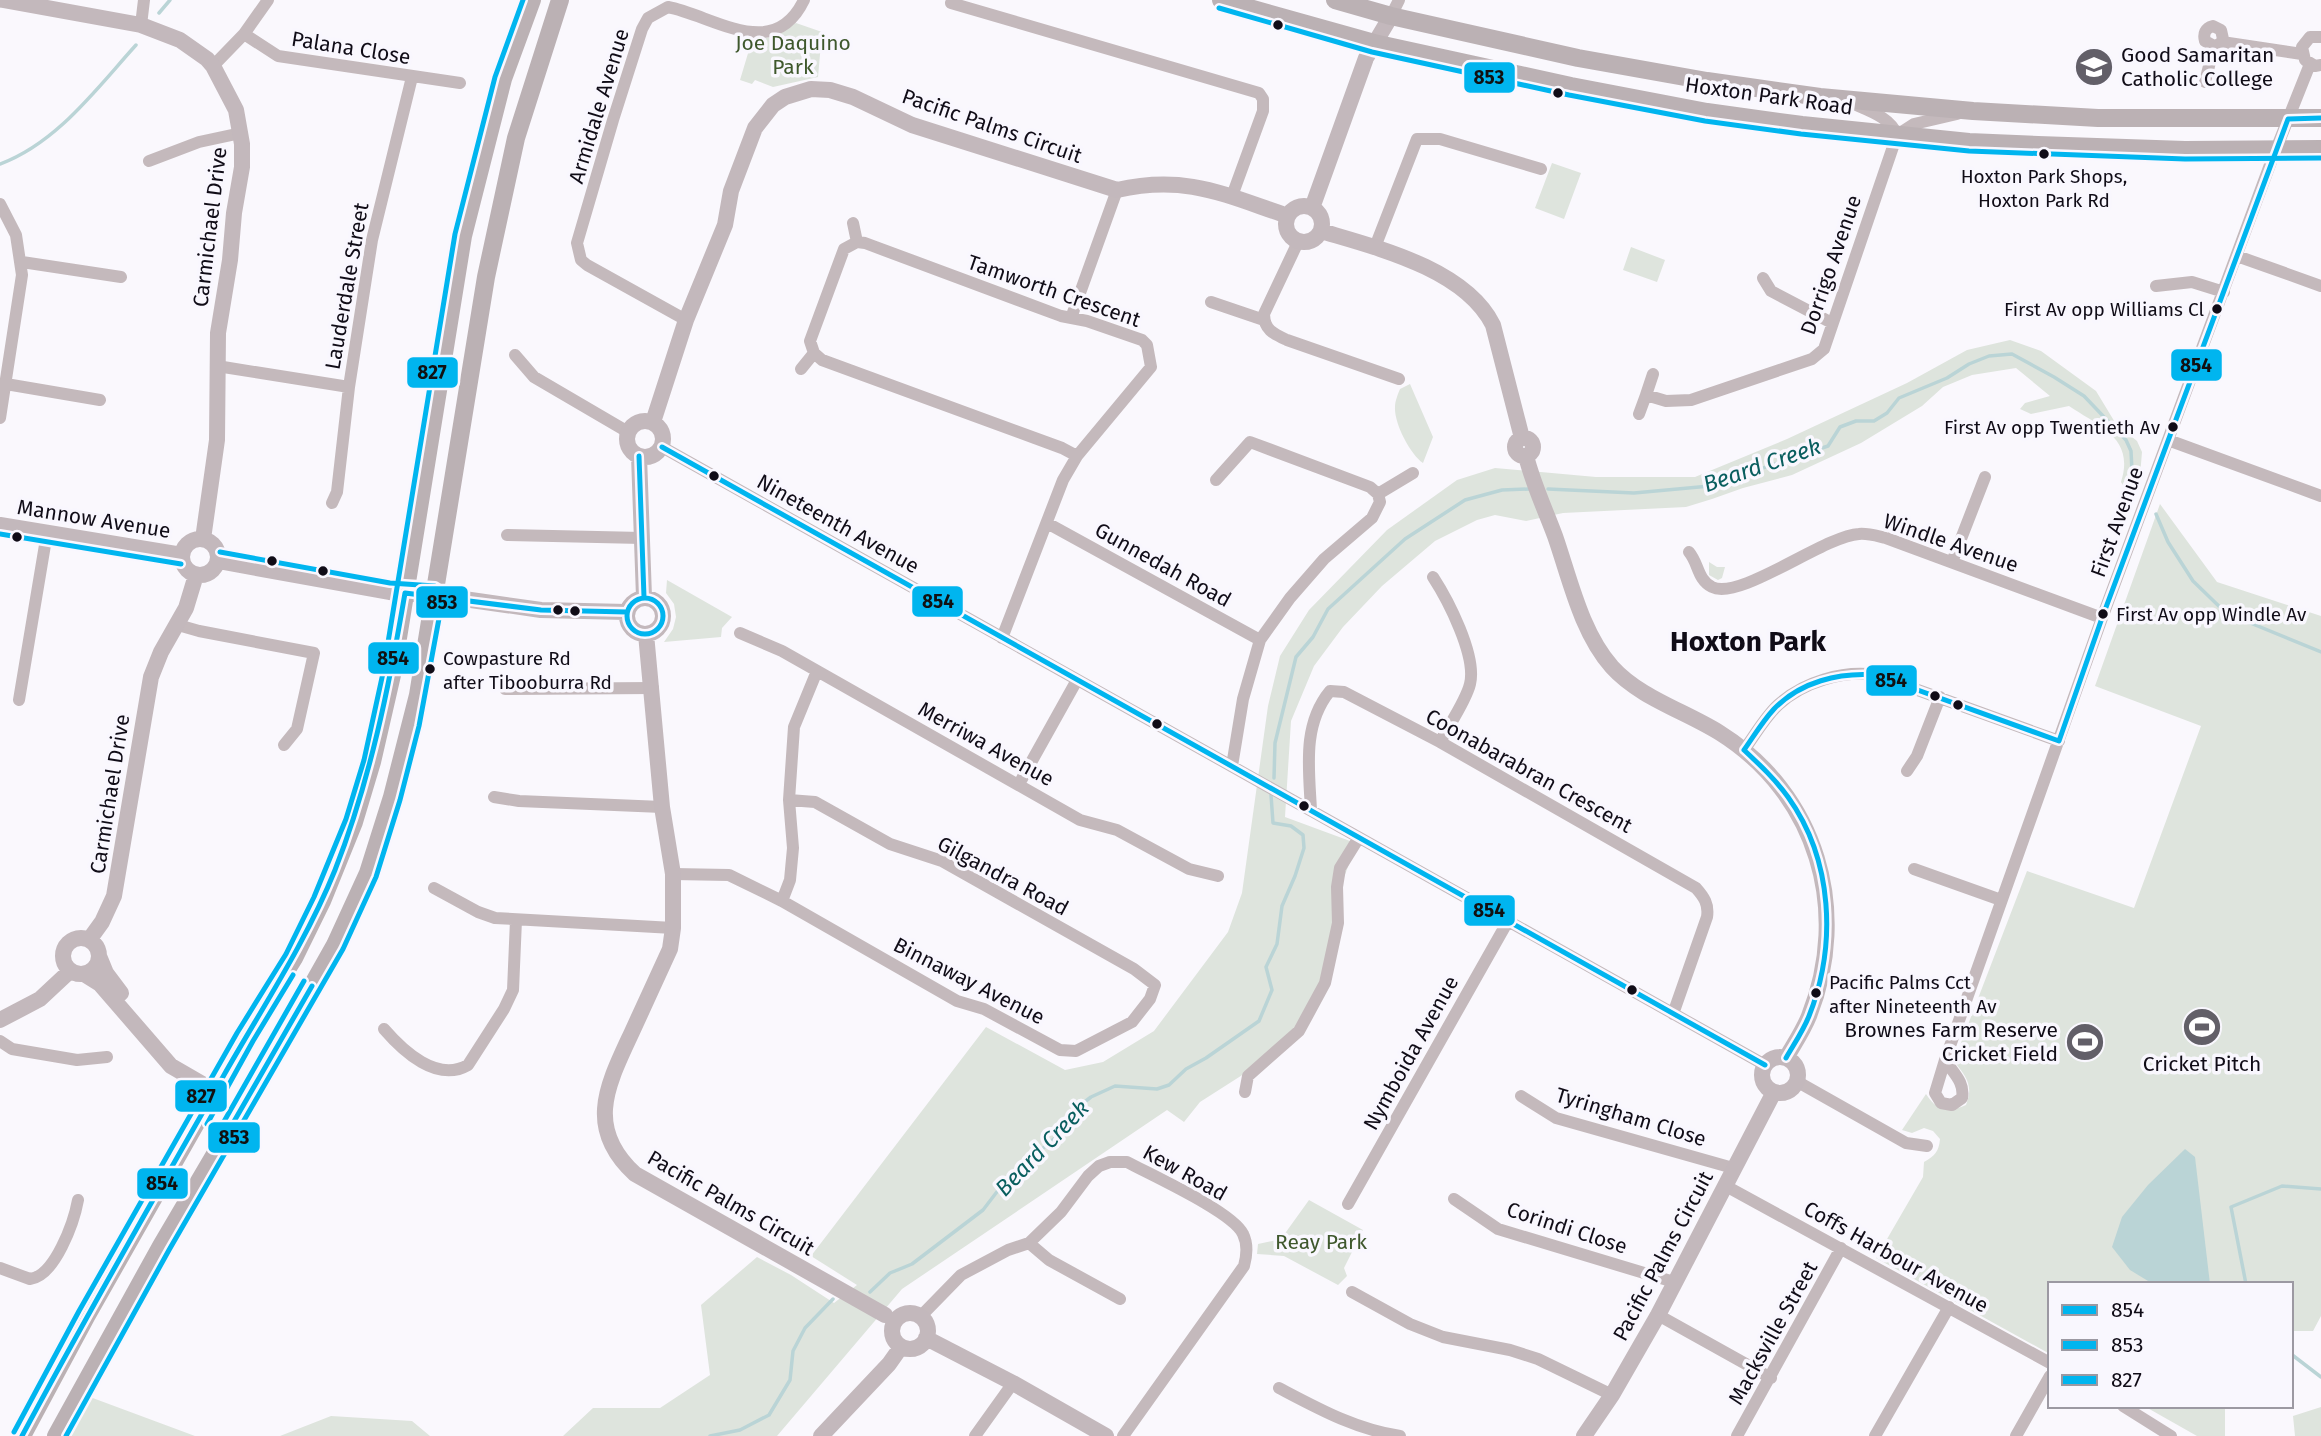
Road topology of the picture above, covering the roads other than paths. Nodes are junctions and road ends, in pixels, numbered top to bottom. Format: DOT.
graph roads {
  1 [pos="3,0"];
  2 [pos="144,0"];
  3 [pos="268,0"];
  4 [pos="532,0"];
  5 [pos="559,0"];
  6 [pos="804,0"];
  7 [pos="1222,0"];
  8 [pos="1335,0"];
  9 [pos="951,3"];
  10 [pos="1395,8"];
  11 [pos="141,25"];
  12 [pos="244,34"];
  13 [pos="2321,37"];
  14 [pos="1374,43"];
  15 [pos="2311,61"];
  16 [pos="213,66"];
  17 [pos="412,77"];
  18 [pos="2205,82"];
  19 [pos="460,83"];
  20 [pos="1847,100"];
  21 [pos="1973,111"];
  22 [pos="2321,118"];
  23 [pos="2288,119"];
  24 [pos="241,133"];
  25 [pos="1897,135"];
  26 [pos="2321,149"];
  27 [pos="2276,150"];
  28 [pos="149,161"];
  29 [pos="1541,169"];
  30 [pos="1117,190"];
  31 [pos="1231,196"];
  32 [pos="0,204"];
  33 [pos="1312,208"];
  34 [pos="1288,216"];
  35 [pos="853,223"];
  36 [pos="1321,231"];
  37 [pos="857,242"];
  38 [pos="1298,242"];
  39 [pos="1375,247"];
  40 [pos="2237,256"];
  41 [pos="22,262"];
  42 [pos="121,276"];
  43 [pos="1763,278"];
  44 [pos="2156,286"];
  45 [pos="2321,286"];
  46 [pos="2224,292"];
  47 [pos="1211,302"];
  48 [pos="1071,318"];
  49 [pos="686,320"];
  50 [pos="1264,320"];
  51 [pos="1832,323"];
  52 [pos="814,353"];
  53 [pos="515,355"];
  54 [pos="217,366"];
  55 [pos="801,369"];
  56 [pos="1653,374"];
  57 [pos="1399,379"];
  58 [pos="6,384"];
  59 [pos="349,387"];
  60 [pos="1646,395"];
  61 [pos="100,400"];
  62 [pos="1639,414"];
  63 [pos="0,418"];
  64 [pos="653,422"];
  65 [pos="628,432"];
  66 [pos="2168,440"];
  67 [pos="662,447"];
  68 [pos="639,456"];
  69 [pos="1077,456"];
  70 [pos="1413,473"];
  71 [pos="1985,477"];
  72 [pos="1216,480"];
  73 [pos="1378,494"];
  74 [pos="2321,496"];
  75 [pos="332,503"];
  76 [pos="1047,523"];
  77 [pos="0,525"];
  78 [pos="47,533"];
  79 [pos="507,535"];
  80 [pos="642,538"];
  81 [pos="204,539"];
  82 [pos="1689,552"];
  83 [pos="182,555"];
  84 [pos="218,561"];
  85 [pos="1952,562"];
  86 [pos="196,575"];
  87 [pos="1433,577"];
  88 [pos="405,593"];
  89 [pos="433,596"];
  90 [pos="644,597"];
  91 [pos="627,612"];
  92 [pos="2102,618"];
  93 [pos="178,625"];
  94 [pos="740,633"];
  95 [pos="646,634"];
  96 [pos="1003,638"];
  97 [pos="1260,640"];
  98 [pos="817,671"];
  99 [pos="1077,680"];
  100 [pos="653,688"];
  101 [pos="505,689"];
  102 [pos="1940,697"];
  103 [pos="19,701"];
  104 [pos="2059,741"];
  105 [pos="1440,742"];
  106 [pos="284,745"];
  107 [pos="1744,750"];
  108 [pos="1232,766"];
  109 [pos="1907,771"];
  110 [pos="1019,784"];
  111 [pos="494,797"];
  112 [pos="789,800"];
  113 [pos="662,807"];
  114 [pos="1311,810"];
  115 [pos="1358,839"];
  116 [pos="1914,869"];
  117 [pos="673,874"];
  118 [pos="1218,876"];
  119 [pos="434,888"];
  120 [pos="2001,900"];
  121 [pos="782,901"];
  122 [pos="516,920"];
  123 [pos="1508,920"];
  124 [pos="673,928"];
  125 [pos="89,940"];
  126 [pos="99,956"];
  127 [pos="77,973"];
  128 [pos="1155,985"];
  129 [pos="1673,1014"];
  130 [pos="0,1020"];
  131 [pos="384,1029"];
  132 [pos="0,1041"];
  133 [pos="107,1056"];
  134 [pos="1786,1058"];
  135 [pos="1945,1060"];
  136 [pos="1765,1065"];
  137 [pos="1798,1082"];
  138 [pos="219,1086"];
  139 [pos="1245,1092"];
  140 [pos="1774,1092"];
  141 [pos="1521,1096"];
  142 [pos="1927,1146"];
  143 [pos="1733,1168"];
  144 [pos="1724,1185"];
  145 [pos="1454,1199"];
  146 [pos="78,1200"];
  147 [pos="1348,1204"];
  148 [pos="1029,1243"];
  149 [pos="1841,1248"];
  150 [pos="0,1268"];
  151 [pos="1675,1282"];
  152 [pos="1352,1292"];
  153 [pos="1121,1299"];
  154 [pos="1949,1307"];
  155 [pos="1658,1315"];
  156 [pos="920,1317"];
  157 [pos="889,1319"];
  158 [pos="926,1338"];
  159 [pos="901,1347"];
  160 [pos="2048,1362"];
  161 [pos="1771,1378"];
  162 [pos="2048,1380"];
  163 [pos="1013,1383"];
  164 [pos="1279,1388"];
  165 [pos="1612,1395"];
  166 [pos="2126,1408"];
  167 [pos="22,1436"];
  168 [pos="56,1436"];
  169 [pos="821,1436"];
  170 [pos="975,1436"];
  171 [pos="1106,1436"];
  172 [pos="1123,1436"];
  173 [pos="1400,1436"];
  174 [pos="1584,1436"];
  175 [pos="1737,1436"];
  176 [pos="1875,1436"];
  177 [pos="2016,1436"];
  178 [pos="2171,1436"];
  1 -- 11 [label="street, Carmichael Drive"];
  2 -- 11 [label="street"];
  3 -- 12 [label="street"];
  4 -- 88 [label="main road"];
  5 -- 89 [label="main road"];
  6 -- 49 [label="street, Armidale Avenue"];
  7 -- 14 [label="main road, Hoxton Park Road"];
  8 -- 10 [label="main road, Hoxton Park Road"];
  9 -- 31 [label="street"];
  10 -- 14 [label="street"];
  10 -- 20 [label="main road, Hoxton Park Road"];
  11 -- 16 [label="street, Carmichael Drive"];
  12 -- 16 [label="street"];
  12 -- 17 [label="street, Palana Close"];
  13 -- 15 [label="street"];
  14 -- 25 [label="main road, Hoxton Park Road"];
  14 -- 33 [label="street"];
  15 -- 18 [label="street"];
  15 -- 23 [label="street, First Avenue"];
  16 -- 24 [label="street, Carmichael Drive"];
  17 -- 19 [label="street, Palana Close"];
  17 -- 59 [label="street, Lauderdale Street"];
  20 -- 21 [label="main road, Hoxton Park Road"];
  20 -- 25 [label="street"];
  21 -- 23 [label="main road, Hoxton Park Road"];
  21 -- 25 [label="street"];
  22 -- 23 [label="main road, Hoxton Park Road"];
  23 -- 27 [label="street, First Avenue"];
  24 -- 28 [label="street"];
  24 -- 54 [label="street, Carmichael Drive"];
  25 -- 27 [label="main road, Hoxton Park Road"];
  25 -- 51 [label="street, Dorrigo Avenue"];
  26 -- 27 [label="main road, Hoxton Park Road"];
  27 -- 40 [label="street, First Avenue"];
  29 -- 39 [label="street"];
  30 -- 31 [label="street, Pacific Palms Circuit"];
  30 -- 48 [label="street"];
  30 -- 49 [label="street, Pacific Palms Circuit"];
  31 -- 34 [label="street, Pacific Palms Circuit"];
  32 -- 41 [label="street"];
  33 -- 34 [label="street"];
  33 -- 36 [label="street"];
  34 -- 38 [label="street"];
  35 -- 37 [label="street"];
  36 -- 38 [label="street"];
  36 -- 39 [label="street"];
  37 -- 48 [label="street, Tamworth Crescent"];
  37 -- 52 [label="street"];
  38 -- 50 [label="street"];
  39 -- 107 [label="street"];
  40 -- 45 [label="street"];
  40 -- 46 [label="street, First Avenue"];
  41 -- 42 [label="street"];
  41 -- 58 [label="street"];
  43 -- 51 [label="street"];
  44 -- 46 [label="street"];
  46 -- 66 [label="street, First Avenue"];
  47 -- 50 [label="street"];
  48 -- 69 [label="street, Tamworth Crescent"];
  49 -- 64 [label="street, Pacific Palms Circuit"];
  50 -- 57 [label="street"];
  51 -- 60 [label="street, Dorrigo Avenue"];
  52 -- 55 [label="street"];
  52 -- 69 [label="street"];
  53 -- 65 [label="street"];
  54 -- 59 [label="street"];
  54 -- 81 [label="street, Carmichael Drive"];
  56 -- 60 [label="street"];
  58 -- 61 [label="street"];
  58 -- 63 [label="street"];
  59 -- 75 [label="street, Lauderdale Street"];
  60 -- 62 [label="street"];
  64 -- 65 [label="street"];
  64 -- 67 [label="street"];
  65 -- 68 [label="street"];
  66 -- 74 [label="street"];
  66 -- 92 [label="street, First Avenue"];
  67 -- 68 [label="street"];
  67 -- 96 [label="street, Nineteenth Avenue"];
  68 -- 80 [label="street"];
  69 -- 76 [label="street, Tamworth Crescent"];
  70 -- 73 [label="street"];
  71 -- 85 [label="street"];
  72 -- 73 [label="street"];
  73 -- 97 [label="street"];
  76 -- 96 [label="street, Tamworth Crescent"];
  76 -- 97 [label="street, Gunnedah Road"];
  77 -- 78 [label="street, Mannow Avenue"];
  78 -- 83 [label="street, Mannow Avenue"];
  78 -- 103 [label="street"];
  79 -- 80 [label="street"];
  80 -- 90 [label="street"];
  81 -- 83 [label="street"];
  81 -- 84 [label="street"];
  82 -- 85 [label="street, Windle Avenue"];
  83 -- 86 [label="street"];
  84 -- 86 [label="street"];
  84 -- 88 [label="street"];
  85 -- 92 [label="street, Windle Avenue"];
  86 -- 93 [label="street, Carmichael Drive"];
  87 -- 105 [label="street"];
  88 -- 89 [label="street"];
  88 -- 138 [label="main road"];
  89 -- 91 [label="street"];
  89 -- 168 [label="main road"];
  90 -- 91 [label="street"];
  90 -- 95 [label="street"];
  91 -- 95 [label="street"];
  92 -- 104 [label="street, First Avenue"];
  93 -- 106 [label="street"];
  93 -- 125 [label="street, Carmichael Drive"];
  94 -- 98 [label="street, Merriwa Avenue"];
  95 -- 100 [label="street, Pacific Palms Circuit"];
  96 -- 99 [label="street, Nineteenth Avenue"];
  97 -- 108 [label="street"];
  98 -- 110 [label="street, Merriwa Avenue"];
  98 -- 112 [label="street"];
  99 -- 108 [label="street, Nineteenth Avenue"];
  99 -- 110 [label="street"];
  100 -- 101 [label="street"];
  100 -- 113 [label="street, Pacific Palms Circuit"];
  102 -- 104 [label="street"];
  102 -- 107 [label="street"];
  102 -- 109 [label="street"];
  104 -- 120 [label="street, First Avenue"];
  105 -- 114 [label="street, Coonabarabran Crescent"];
  105 -- 129 [label="street, Coonabarabran Crescent"];
  107 -- 134 [label="street"];
  108 -- 114 [label="street, Nineteenth Avenue"];
  110 -- 118 [label="street, Merriwa Avenue"];
  111 -- 113 [label="street"];
  112 -- 121 [label="street"];
  112 -- 128 [label="street, Gilgandra Road"];
  113 -- 117 [label="street, Pacific Palms Circuit"];
  114 -- 115 [label="street, Nineteenth Avenue"];
  115 -- 123 [label="street, Nineteenth Avenue"];
  115 -- 139 [label="street"];
  116 -- 120 [label="street"];
  117 -- 121 [label="street, Binnaway Avenue"];
  117 -- 124 [label="street, Pacific Palms Circuit"];
  119 -- 122 [label="street"];
  120 -- 135 [label="street, First Avenue"];
  121 -- 128 [label="street, Binnaway Avenue"];
  122 -- 124 [label="street"];
  122 -- 131 [label="street"];
  123 -- 129 [label="street, Nineteenth Avenue"];
  123 -- 147 [label="street, Nymboida Avenue"];
  124 -- 157 [label="street, Pacific Palms Circuit"];
  125 -- 126 [label="street"];
  125 -- 127 [label="street"];
  126 -- 127 [label="street"];
  126 -- 138 [label="street"];
  127 -- 130 [label="street"];
  127 -- 138 [label="street"];
  129 -- 136 [label="street, Nineteenth Avenue"];
  132 -- 133 [label="street"];
  134 -- 136 [label="street"];
  134 -- 137 [label="street"];
  136 -- 140 [label="street"];
  137 -- 140 [label="street"];
  137 -- 142 [label="street"];
  138 -- 167 [label="main road"];
  140 -- 143 [label="street, Pacific Palms Circuit"];
  141 -- 143 [label="street, Tyringham Close"];
  143 -- 144 [label="street, Pacific Palms Circuit"];
  144 -- 149 [label="street, Coffs Harbour Avenue"];
  144 -- 151 [label="street, Pacific Palms Circuit"];
  145 -- 151 [label="street, Corindi Close"];
  146 -- 150 [label="street"];
  148 -- 153 [label="street"];
  148 -- 156 [label="street, Kew Road"];
  148 -- 172 [label="street, Kew Road"];
  149 -- 154 [label="street, Coffs Harbour Avenue"];
  149 -- 161 [label="street, Macksville Street"];
  151 -- 155 [label="street, Pacific Palms Circuit"];
  152 -- 165 [label="street"];
  154 -- 160 [label="street, Coffs Harbour Avenue"];
  154 -- 176 [label="street"];
  155 -- 161 [label="street"];
  155 -- 165 [label="street, Pacific Palms Circuit"];
  156 -- 157 [label="street"];
  156 -- 158 [label="street"];
  157 -- 159 [label="street"];
  158 -- 159 [label="street"];
  158 -- 163 [label="street"];
  159 -- 169 [label="street"];
  161 -- 175 [label="street, Macksville Street"];
  162 -- 177 [label="street"];
  163 -- 170 [label="street"];
  163 -- 171 [label="street"];
  164 -- 173 [label="street"];
  165 -- 174 [label="street, Pacific Palms Circuit"];
  166 -- 178 [label="street"];
}
